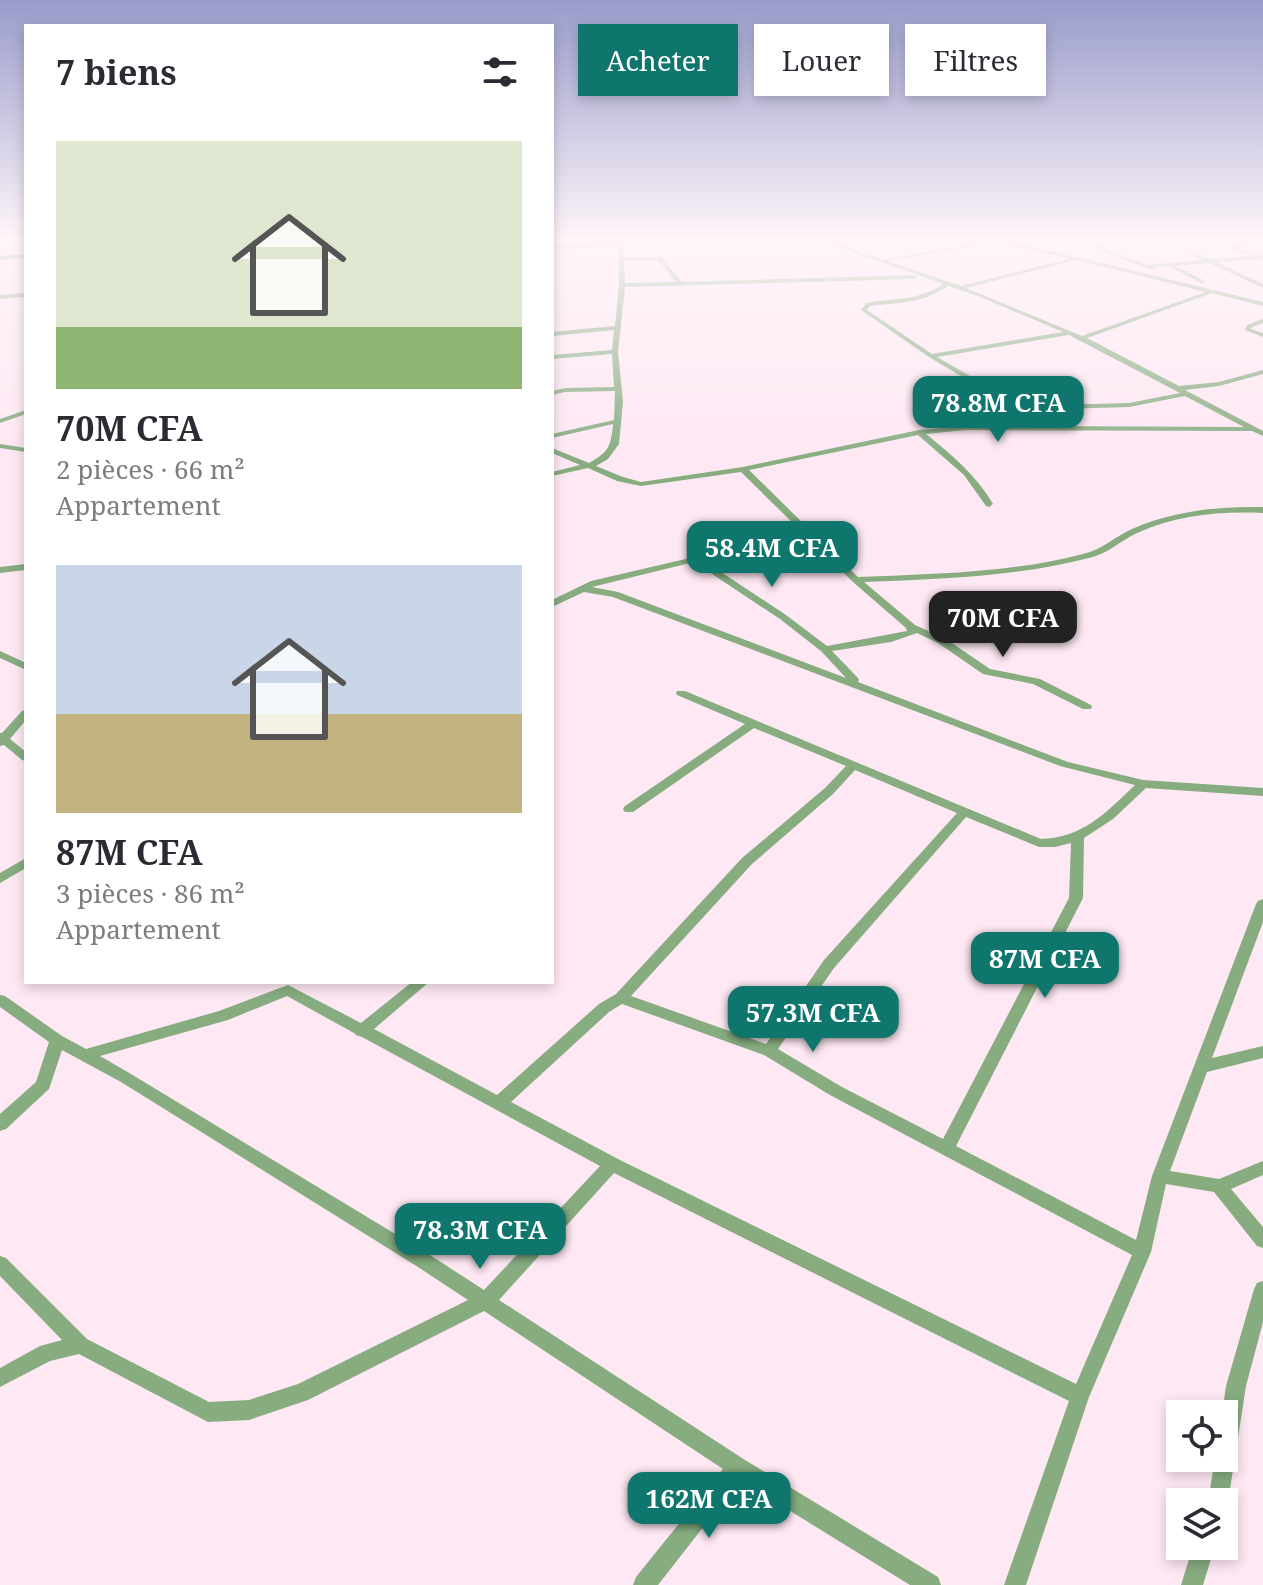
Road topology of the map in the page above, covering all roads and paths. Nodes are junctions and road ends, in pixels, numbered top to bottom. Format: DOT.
graph roads {
  1 [pos="619,313"];
  2 [pos="868,313"];
  3 [pos="1021,313"];
  4 [pos="1153,313"];
  5 [pos="1263,321"];
  6 [pos="617,328"];
  7 [pos="1070,333"];
  8 [pos="554,334"];
  9 [pos="1263,335"];
  10 [pos="1082,338"];
  11 [pos="615,352"];
  12 [pos="931,356"];
  13 [pos="554,357"];
  14 [pos="1263,372"];
  15 [pos="616,389"];
  16 [pos="1185,391"];
  17 [pos="554,393"];
  18 [pos="1021,408"];
  19 [pos="24,413"];
  20 [pos="0,421"];
  21 [pos="618,421"];
  22 [pos="1032,428"];
  23 [pos="1253,429"];
  24 [pos="919,432"];
  25 [pos="1263,434"];
  26 [pos="554,436"];
  27 [pos="0,446"];
  28 [pos="24,450"];
  29 [pos="554,451"];
  30 [pos="591,465"];
  31 [pos="743,469"];
  32 [pos="554,474"];
  33 [pos="989,504"];
  34 [pos="1263,510"];
  35 [pos="808,533"];
  36 [pos="697,560"];
  37 [pos="24,567"];
  38 [pos="0,570"];
  39 [pos="610,579"];
  40 [pos="856,580"];
  41 [pos="584,589"];
  42 [pos="615,594"];
  43 [pos="554,603"];
  44 [pos="911,627"];
  45 [pos="825,649"];
  46 [pos="0,654"];
  47 [pos="24,666"];
  48 [pos="856,682"];
  49 [pos="681,693"];
  50 [pos="1087,707"];
  51 [pos="24,715"];
  52 [pos="752,724"];
  53 [pos="2,739"];
  54 [pos="24,756"];
  55 [pos="853,765"];
  56 [pos="1143,784"];
  57 [pos="1263,792"];
  58 [pos="629,809"];
  59 [pos="965,811"];
  60 [pos="1078,837"];
  61 [pos="24,863"];
  62 [pos="0,879"];
  63 [pos="1263,904"];
  64 [pos="420,984"];
  65 [pos="283,986"];
  66 [pos="621,998"];
  67 [pos="2,1005"];
  68 [pos="361,1031"];
  69 [pos="57,1040"];
  70 [pos="769,1051"];
  71 [pos="1263,1052"];
  72 [pos="84,1055"];
  73 [pos="1201,1067"];
  74 [pos="499,1103"];
  75 [pos="0,1124"];
  76 [pos="947,1147"];
  77 [pos="612,1164"];
  78 [pos="1263,1168"];
  79 [pos="1160,1176"];
  80 [pos="1219,1186"];
  81 [pos="1263,1240"];
  82 [pos="1142,1252"];
  83 [pos="0,1264"];
  84 [pos="1263,1289"];
  85 [pos="487,1300"];
  86 [pos="80,1345"];
  87 [pos="0,1378"];
  88 [pos="1080,1396"];
  89 [pos="738,1467"];
  90 [pos="1220,1488"];
  91 [pos="1200,1560"];
  92 [pos="644,1585"];
  93 [pos="930,1585"];
  94 [pos="1015,1585"];
  95 [pos="1192,1585"];
  1 -- 6 [label="street"];
  2 -- 12 [label="street"];
  3 -- 7 [label="street"];
  4 -- 10 [label="street"];
  5 -- 9 [label="street"];
  6 -- 8 [label="street"];
  6 -- 11 [label="street"];
  7 -- 10 [label="street"];
  7 -- 12 [label="street"];
  10 -- 16 [label="street"];
  11 -- 13 [label="street"];
  11 -- 15 [label="street"];
  12 -- 18 [label="street"];
  14 -- 16 [label="street"];
  15 -- 17 [label="street"];
  15 -- 21 [label="street"];
  16 -- 18 [label="street"];
  16 -- 23 [label="street"];
  18 -- 22 [label="street"];
  19 -- 20 [label="street"];
  21 -- 26 [label="street"];
  21 -- 30 [label="street"];
  22 -- 23 [label="street"];
  22 -- 24 [label="street"];
  23 -- 25 [label="street"];
  24 -- 31 [label="street"];
  24 -- 33 [label="street"];
  27 -- 28 [label="street"];
  29 -- 30 [label="street"];
  30 -- 31 [label="street"];
  30 -- 32 [label="street"];
  31 -- 35 [label="street"];
  34 -- 40 [label="street"];
  35 -- 36 [label="street"];
  35 -- 40 [label="street"];
  36 -- 39 [label="street"];
  36 -- 45 [label="street"];
  37 -- 38 [label="street"];
  39 -- 41 [label="street"];
  39 -- 42 [label="street"];
  40 -- 44 [label="street"];
  41 -- 42 [label="street"];
  41 -- 43 [label="street"];
  42 -- 48 [label="street"];
  44 -- 45 [label="street"];
  44 -- 50 [label="street"];
  45 -- 48 [label="street"];
  46 -- 47 [label="street"];
  48 -- 56 [label="street"];
  49 -- 52 [label="street"];
  51 -- 53 [label="street"];
  52 -- 55 [label="street"];
  52 -- 58 [label="street"];
  53 -- 54 [label="street"];
  55 -- 59 [label="street"];
  55 -- 66 [label="street"];
  56 -- 57 [label="street"];
  56 -- 60 [label="street"];
  59 -- 60 [label="street"];
  59 -- 70 [label="street"];
  60 -- 76 [label="street"];
  61 -- 62 [label="street"];
  63 -- 73 [label="street"];
  64 -- 68 [label="street"];
  65 -- 68 [label="street"];
  65 -- 72 [label="street"];
  66 -- 70 [label="street"];
  66 -- 74 [label="street"];
  67 -- 69 [label="street"];
  68 -- 74 [label="street"];
  69 -- 72 [label="street"];
  69 -- 75 [label="street"];
  70 -- 76 [label="street"];
  71 -- 73 [label="street"];
  72 -- 85 [label="street"];
  73 -- 79 [label="street"];
  74 -- 77 [label="street"];
  76 -- 82 [label="street"];
  77 -- 85 [label="street"];
  77 -- 88 [label="street"];
  78 -- 80 [label="street"];
  79 -- 80 [label="street"];
  79 -- 82 [label="street"];
  80 -- 81 [label="street"];
  82 -- 88 [label="street"];
  83 -- 86 [label="street"];
  84 -- 90 [label="street"];
  85 -- 86 [label="street"];
  85 -- 89 [label="street"];
  86 -- 87 [label="street"];
  88 -- 94 [label="street"];
  89 -- 92 [label="street"];
  89 -- 93 [label="street"];
  91 -- 95 [label="street"];
}
